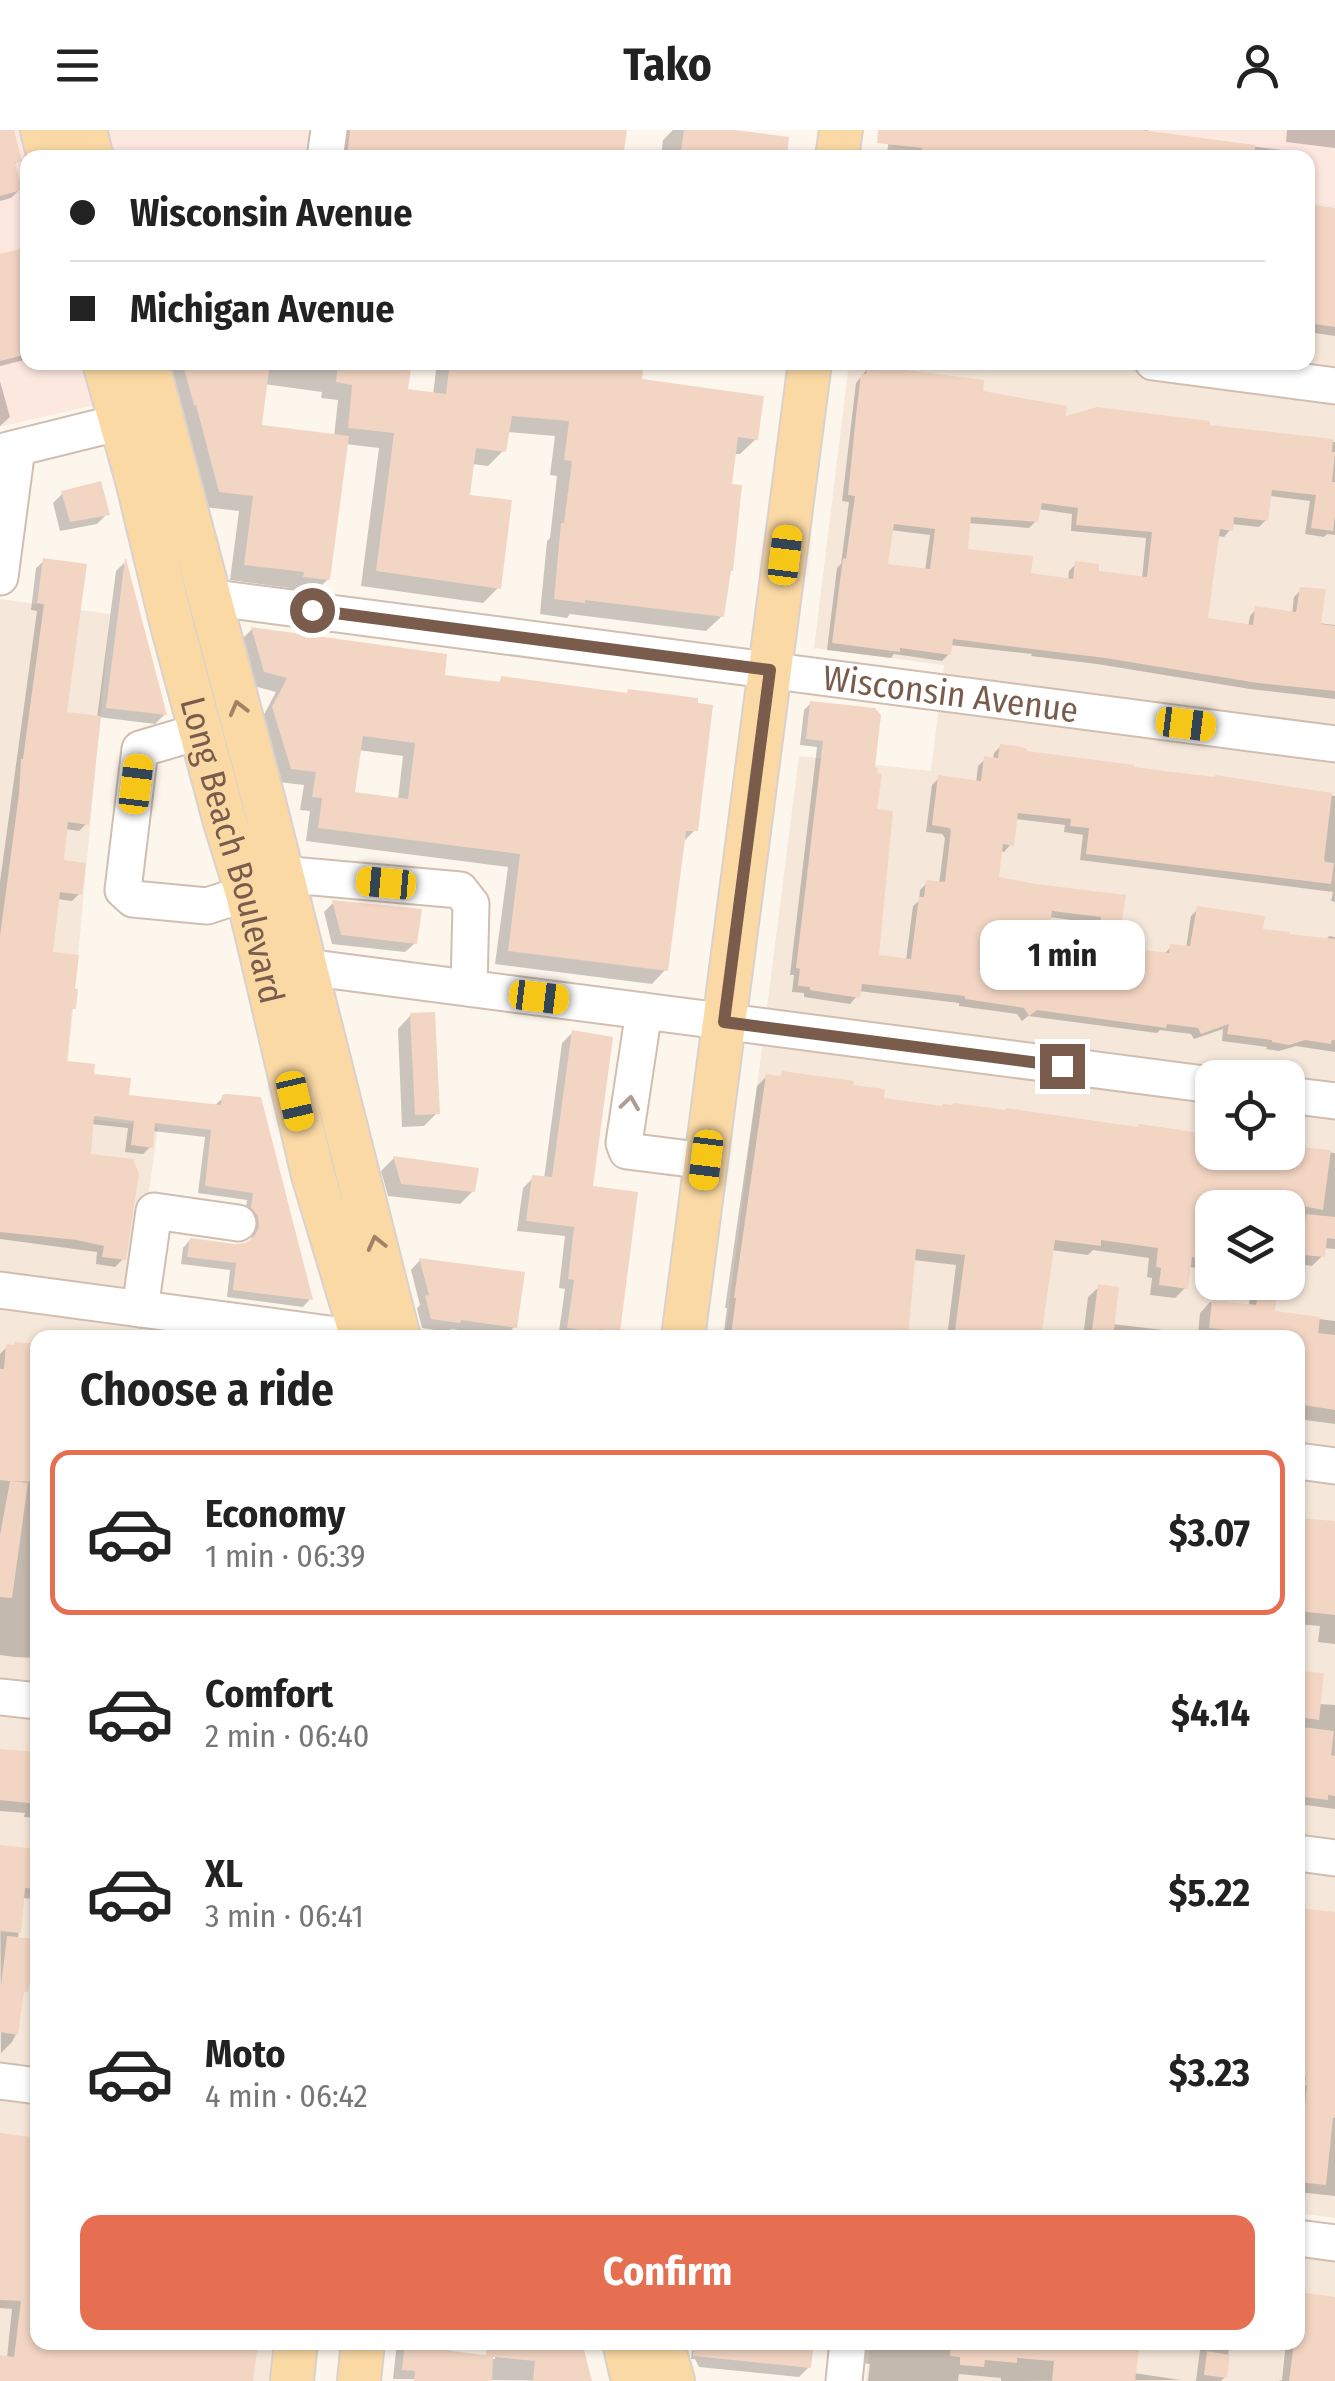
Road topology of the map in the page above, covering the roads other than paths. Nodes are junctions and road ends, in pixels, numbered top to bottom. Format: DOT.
graph roads {
  1 [pos="106,370"];
  2 [pos="149,370"];
  3 [pos="809,370"];
  4 [pos="1214,370"];
  5 [pos="1335,386"];
  6 [pos="121,422"];
  7 [pos="8,450"];
  8 [pos="137,480"];
  9 [pos="0,577"];
  10 [pos="208,597"];
  11 [pos="770,670"];
  12 [pos="201,731"];
  13 [pos="1335,744"];
  14 [pos="264,884"];
  15 [pos="306,967"];
  16 [pos="469,988"];
  17 [pos="644,1011"];
  18 [pos="724,1022"];
  19 [pos="1195,1083"];
  20 [pos="1305,1097"];
  21 [pos="1335,1101"];
  22 [pos="706,1160"];
  23 [pos="238,1223"];
  24 [pos="0,1290"];
  25 [pos="140,1309"];
  26 [pos="255,1330"];
  27 [pos="359,1330"];
  28 [pos="397,1330"];
  29 [pos="684,1330"];
  30 [pos="1305,1462"];
  31 [pos="1335,1466"];
  32 [pos="0,1697"];
  33 [pos="30,1700"];
  34 [pos="1305,1854"];
  35 [pos="1335,1858"];
  36 [pos="0,2081"];
  37 [pos="30,2085"];
  38 [pos="1305,2239"];
  39 [pos="1335,2242"];
  40 [pos="295,2350"];
  41 [pos="363,2350"];
  42 [pos="626,2350"];
  43 [pos="664,2350"];
  44 [pos="847,2350"];
  45 [pos="292,2381"];
  46 [pos="359,2381"];
  47 [pos="633,2381"];
  48 [pos="672,2381"];
  49 [pos="844,2381"];
  1 -- 6 [label="main road, Long Beach Boulevard"];
  2 -- 10 [label="main road, Long Beach Boulevard"];
  3 -- 11 [label="main road"];
  4 -- 5 [label="street"];
  6 -- 7 [label="street"];
  6 -- 8 [label="main road, Long Beach Boulevard"];
  7 -- 9 [label="street"];
  8 -- 10 [label="main road"];
  8 -- 12 [label="main road, Long Beach Boulevard"];
  10 -- 11 [label="street, Wisconsin Avenue"];
  14 -- 10 [label="main road, Long Beach Boulevard, one-way"];
  11 -- 13 [label="street, Wisconsin Avenue"];
  11 -- 18 [label="main road"];
  12 -- 14 [label="main road, Long Beach Boulevard"];
  12 -- 14 [label="street"];
  14 -- 15 [label="main road, Long Beach Boulevard"];
  14 -- 16 [label="street"];
  14 -- 27 [label="main road, Long Beach Boulevard"];
  15 -- 16 [label="street"];
  28 -- 15 [label="main road, Long Beach Boulevard, one-way"];
  16 -- 17 [label="street"];
  17 -- 18 [label="street"];
  22 -- 17 [label="street, one-way"];
  18 -- 19 [label="street"];
  18 -- 22 [label="main road"];
  20 -- 21 [label="street"];
  22 -- 29 [label="main road"];
  23 -- 25 [label="street"];
  24 -- 25 [label="street"];
  25 -- 26 [label="street"];
  30 -- 31 [label="street"];
  32 -- 33 [label="street"];
  34 -- 35 [label="street"];
  36 -- 37 [label="street"];
  38 -- 39 [label="street"];
  40 -- 45 [label="main road"];
  41 -- 46 [label="main road"];
  42 -- 47 [label="main road"];
  43 -- 48 [label="main road"];
  44 -- 49 [label="street"];
}
